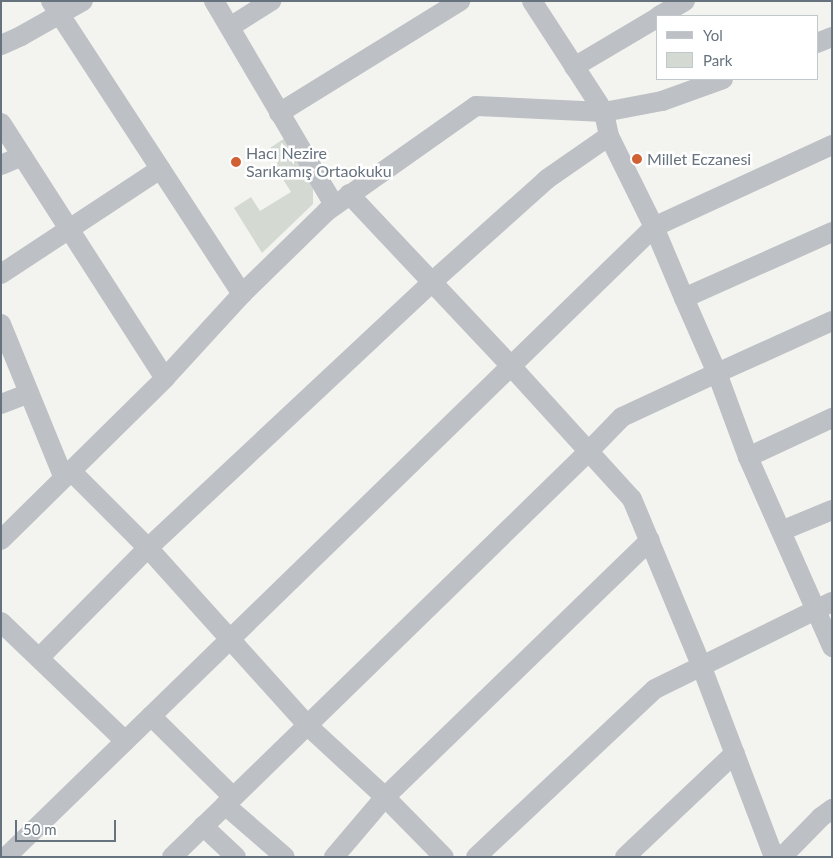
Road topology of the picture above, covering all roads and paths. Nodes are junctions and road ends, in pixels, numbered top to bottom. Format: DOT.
graph roads {
  1 [pos="83,1"];
  2 [pos="214,1"];
  3 [pos="271,1"];
  4 [pos="460,1"];
  5 [pos="532,1"];
  6 [pos="685,1"];
  7 [pos="56,8"];
  8 [pos="661,15"];
  9 [pos="656,18"];
  10 [pos="230,27"];
  11 [pos="832,37"];
  12 [pos="818,43"];
  13 [pos="1,45"];
  14 [pos="574,67"];
  15 [pos="720,80"];
  16 [pos="279,112"];
  17 [pos="604,112"];
  18 [pos="1,123"];
  19 [pos="609,136"];
  20 [pos="832,145"];
  21 [pos="22,156"];
  22 [pos="1,164"];
  23 [pos="160,169"];
  24 [pos="341,200"];
  25 [pos="654,227"];
  26 [pos="69,230"];
  27 [pos="832,232"];
  28 [pos="1,274"];
  29 [pos="432,282"];
  30 [pos="242,294"];
  31 [pos="684,298"];
  32 [pos="832,321"];
  33 [pos="1,324"];
  34 [pos="510,365"];
  35 [pos="717,373"];
  36 [pos="165,378"];
  37 [pos="29,393"];
  38 [pos="1,404"];
  39 [pos="832,418"];
  40 [pos="589,451"];
  41 [pos="748,456"];
  42 [pos="68,475"];
  43 [pos="832,510"];
  44 [pos="781,531"];
  45 [pos="1,540"];
  46 [pos="650,540"];
  47 [pos="148,548"];
  48 [pos="823,606"];
  49 [pos="1,622"];
  50 [pos="230,641"];
  51 [pos="832,647"];
  52 [pos="39,658"];
  53 [pos="701,665"];
  54 [pos="151,716"];
  55 [pos="308,726"];
  56 [pos="125,741"];
  57 [pos="735,753"];
  58 [pos="386,797"];
  59 [pos="229,801"];
  60 [pos="832,809"];
  61 [pos="203,826"];
  62 [pos="6,857"];
  63 [pos="172,857"];
  64 [pos="236,857"];
  65 [pos="285,857"];
  66 [pos="334,857"];
  67 [pos="444,857"];
  68 [pos="476,857"];
  69 [pos="625,857"];
  70 [pos="774,857"];
  71 [pos="782,857"];
  1 -- 7 [label="street"];
  2 -- 10 [label="street"];
  3 -- 10 [label="street"];
  4 -- 16 [label="street"];
  5 -- 14 [label="street"];
  6 -- 8 [label="street"];
  7 -- 13 [label="street"];
  7 -- 23 [label="street"];
  9 -- 14 [label="street"];
  10 -- 16 [label="street"];
  11 -- 12 [label="street"];
  14 -- 17 [label="street"];
  15 -- 17 [label="street"];
  16 -- 24 [label="street"];
  17 -- 19 [label="street"];
  17 -- 24 [label="street"];
  18 -- 21 [label="street"];
  19 -- 25 [label="street"];
  19 -- 29 [label="street"];
  20 -- 25 [label="street"];
  21 -- 22 [label="street"];
  21 -- 26 [label="street"];
  23 -- 26 [label="street"];
  23 -- 30 [label="street"];
  24 -- 29 [label="street"];
  24 -- 30 [label="street"];
  25 -- 31 [label="street"];
  25 -- 34 [label="street"];
  26 -- 28 [label="street"];
  26 -- 36 [label="street"];
  27 -- 31 [label="street"];
  29 -- 34 [label="street"];
  29 -- 47 [label="street"];
  30 -- 36 [label="street"];
  31 -- 35 [label="street"];
  32 -- 35 [label="street"];
  33 -- 37 [label="street"];
  34 -- 40 [label="street"];
  34 -- 50 [label="street"];
  35 -- 40 [label="street"];
  35 -- 41 [label="street"];
  36 -- 42 [label="street"];
  37 -- 38 [label="street"];
  37 -- 42 [label="street"];
  39 -- 41 [label="street"];
  40 -- 46 [label="street"];
  40 -- 55 [label="street"];
  41 -- 44 [label="street"];
  42 -- 45 [label="street"];
  42 -- 47 [label="street"];
  43 -- 44 [label="street"];
  44 -- 48 [label="street"];
  46 -- 53 [label="street"];
  46 -- 58 [label="street"];
  47 -- 50 [label="street"];
  47 -- 52 [label="street"];
  48 -- 51 [label="street"];
  48 -- 53 [label="street"];
  49 -- 52 [label="street"];
  50 -- 54 [label="street"];
  50 -- 55 [label="street"];
  52 -- 56 [label="street"];
  53 -- 57 [label="street"];
  53 -- 68 [label="street"];
  54 -- 56 [label="street"];
  54 -- 59 [label="street"];
  55 -- 58 [label="street"];
  55 -- 59 [label="street"];
  56 -- 62 [label="street"];
  57 -- 69 [label="street"];
  57 -- 70 [label="street"];
  58 -- 66 [label="street"];
  58 -- 67 [label="street"];
  59 -- 61 [label="street"];
  59 -- 65 [label="street"];
  60 -- 71 [label="street"];
  61 -- 63 [label="street"];
  61 -- 64 [label="street"];
}
